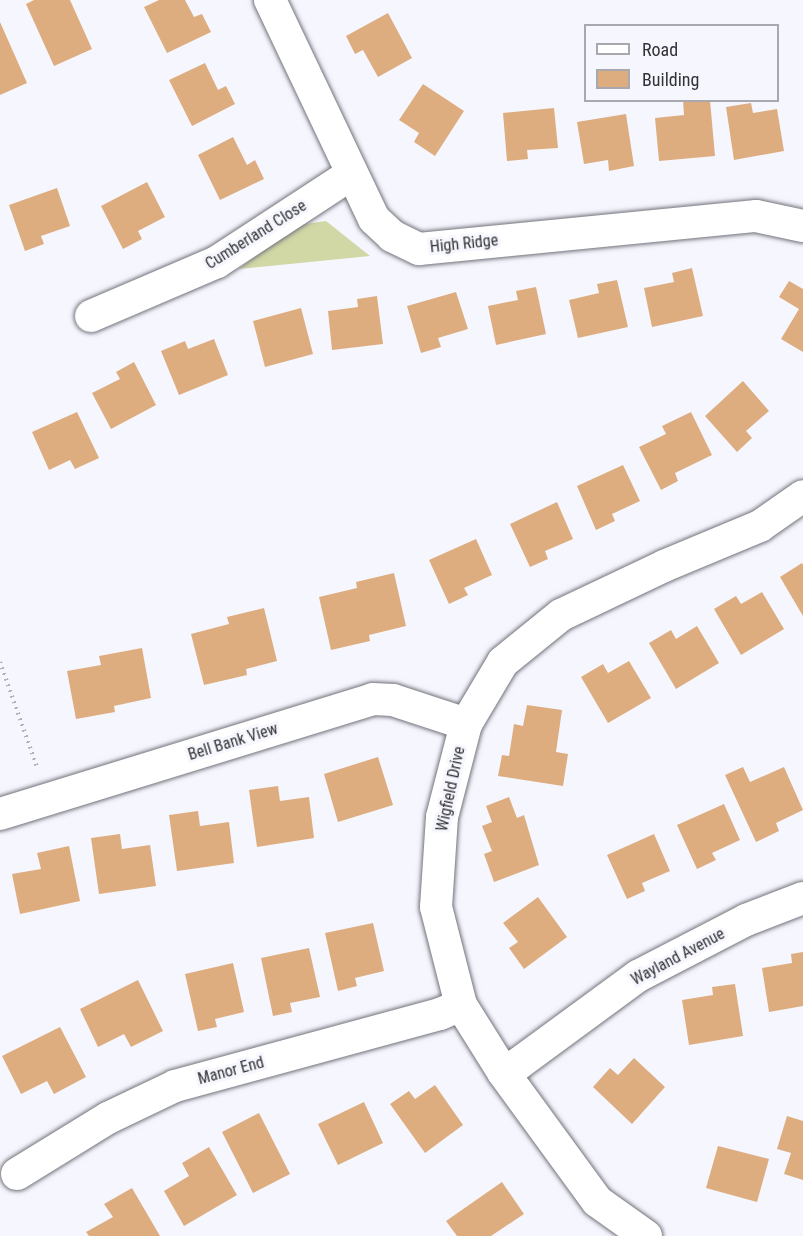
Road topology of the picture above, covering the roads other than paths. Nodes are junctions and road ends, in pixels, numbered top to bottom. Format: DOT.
graph roads {
  1 [pos="270,0"];
  2 [pos="350,174"];
  3 [pos="803,226"];
  4 [pos="91,316"];
  5 [pos="803,496"];
  6 [pos="466,724"];
  7 [pos="0,814"];
  8 [pos="803,898"];
  9 [pos="461,1005"];
  10 [pos="503,1072"];
  11 [pos="17,1174"];
  12 [pos="646,1236"];
  1 -- 2 [label="street, High Ridge"];
  2 -- 3 [label="street, High Ridge"];
  2 -- 4 [label="street, Cumberland Close"];
  5 -- 6 [label="street, Wigfield Drive"];
  6 -- 7 [label="street, Bell Bank View"];
  6 -- 9 [label="street, Wigfield Drive"];
  8 -- 10 [label="street, Wayland Avenue"];
  9 -- 10 [label="street, Wigfield Drive"];
  9 -- 11 [label="street, Manor End"];
  10 -- 12 [label="street, Wigfield Drive"];
}
